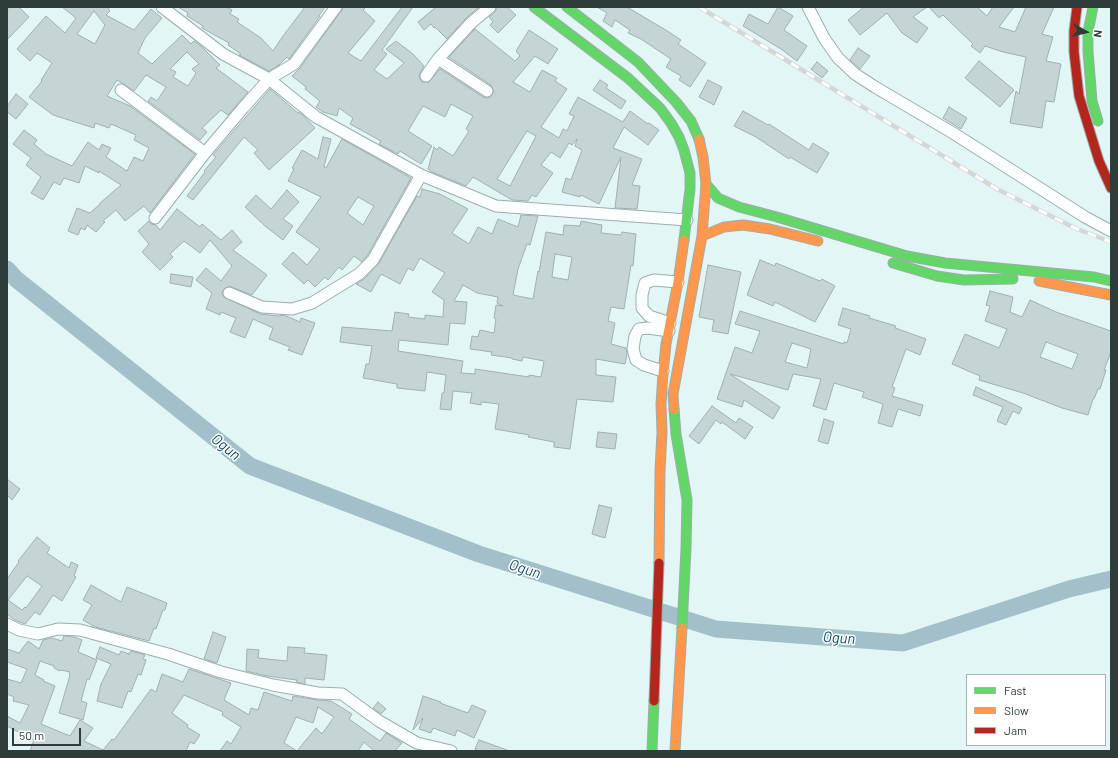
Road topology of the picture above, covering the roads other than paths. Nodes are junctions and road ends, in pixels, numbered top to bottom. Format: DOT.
graph roads {
  1 [pos="162,7"];
  2 [pos="336,7"];
  3 [pos="490,7"];
  4 [pos="534,7"];
  5 [pos="567,7"];
  6 [pos="808,7"];
  7 [pos="1077,7"];
  8 [pos="1093,7"];
  9 [pos="584,33"];
  10 [pos="438,59"];
  11 [pos="426,76"];
  12 [pos="269,79"];
  13 [pos="121,90"];
  14 [pos="487,91"];
  15 [pos="1101,130"];
  16 [pos="205,153"];
  17 [pos="421,175"];
  18 [pos="706,184"];
  19 [pos="1111,188"];
  20 [pos="155,218"];
  21 [pos="687,220"];
  22 [pos="1111,231"];
  23 [pos="702,236"];
  24 [pos="826,244"];
  25 [pos="885,261"];
  26 [pos="1111,281"];
  27 [pos="678,282"];
  28 [pos="229,293"];
  29 [pos="1111,295"];
  30 [pos="669,327"];
  31 [pos="663,371"];
  32 [pos="7,624"];
  33 [pos="451,751"];
  34 [pos="652,751"];
  35 [pos="675,751"];
  1 -- 12 [label="street"];
  2 -- 12 [label="street"];
  3 -- 10 [label="street"];
  4 -- 9 [label="main road"];
  5 -- 9 [label="main road"];
  6 -- 22 [label="street"];
  7 -- 19 [label="main road"];
  8 -- 15 [label="main road"];
  9 -- 18 [label="main road"];
  9 -- 21 [label="main road"];
  10 -- 11 [label="street"];
  10 -- 14 [label="street"];
  12 -- 16 [label="street"];
  12 -- 17 [label="street"];
  13 -- 16 [label="street"];
  16 -- 20 [label="street"];
  17 -- 21 [label="street"];
  17 -- 28 [label="street"];
  18 -- 23 [label="main road"];
  18 -- 26 [label="main road"];
  21 -- 27 [label="main road"];
  23 -- 24 [label="main road"];
  23 -- 35 [label="main road"];
  25 -- 29 [label="main road"];
  27 -- 30 [label="main road"];
  27 -- 30 [label="street"];
  30 -- 31 [label="main road"];
  30 -- 31 [label="street"];
  31 -- 34 [label="main road"];
  32 -- 33 [label="street"];
}
